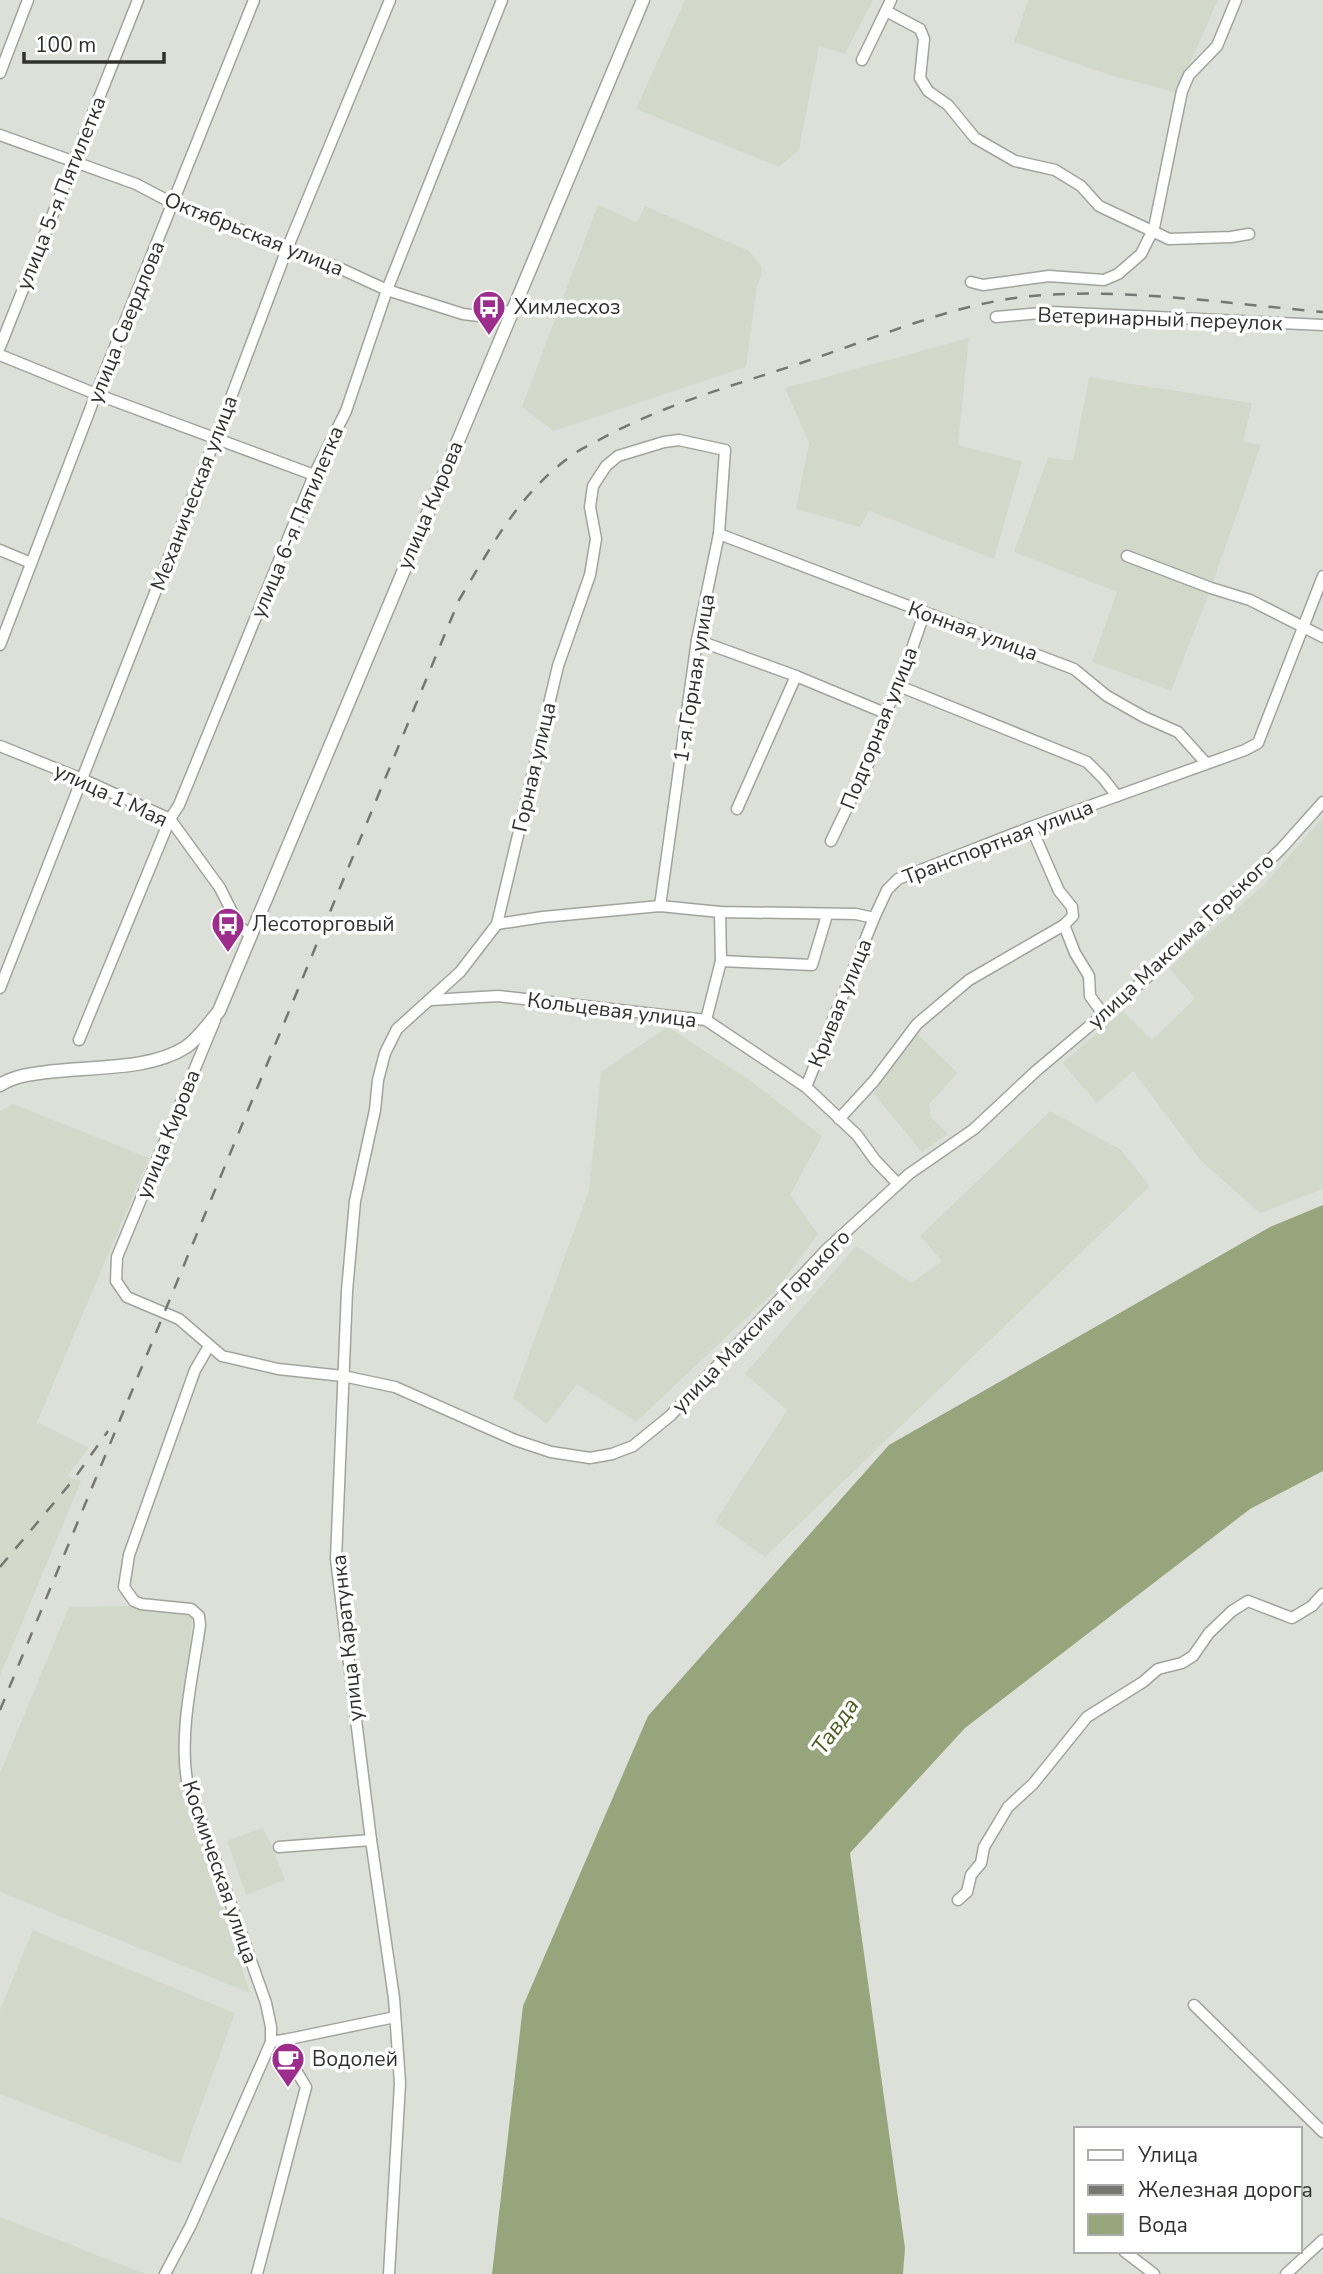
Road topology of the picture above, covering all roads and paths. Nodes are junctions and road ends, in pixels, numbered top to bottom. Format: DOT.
graph roads {
  1 [pos="28,0"];
  2 [pos="138,0"];
  3 [pos="254,0"];
  4 [pos="390,0"];
  5 [pos="502,0"];
  6 [pos="643,0"];
  7 [pos="891,0"];
  8 [pos="1236,0"];
  9 [pos="886,11"];
  10 [pos="862,60"];
  11 [pos="0,74"];
  12 [pos="0,135"];
  13 [pos="73,161"];
  14 [pos="174,204"];
  15 [pos="1152,231"];
  16 [pos="1250,234"];
  17 [pos="287,249"];
  18 [pos="971,282"];
  19 [pos="387,290"];
  20 [pos="511,311"];
  21 [pos="996,317"];
  22 [pos="1323,325"];
  23 [pos="0,347"];
  24 [pos="0,355"];
  25 [pos="96,394"];
  26 [pos="216,437"];
  27 [pos="314,475"];
  28 [pos="591,494"];
  29 [pos="719,534"];
  30 [pos="0,550"];
  31 [pos="1127,556"];
  32 [pos="31,563"];
  33 [pos="1323,576"];
  34 [pos="924,614"];
  35 [pos="1304,627"];
  36 [pos="1323,637"];
  37 [pos="698,640"];
  38 [pos="0,645"];
  39 [pos="796,676"];
  40 [pos="899,686"];
  41 [pos="885,713"];
  42 [pos="0,746"];
  43 [pos="1206,763"];
  44 [pos="82,779"];
  45 [pos="1116,796"];
  46 [pos="1323,802"];
  47 [pos="737,809"];
  48 [pos="170,819"];
  49 [pos="1031,827"];
  50 [pos="831,841"];
  51 [pos="660,905"];
  52 [pos="720,912"];
  53 [pos="827,915"];
  54 [pos="874,918"];
  55 [pos="497,924"];
  56 [pos="1064,925"];
  57 [pos="250,935"];
  58 [pos="720,961"];
  59 [pos="0,988"];
  60 [pos="431,1000"];
  61 [pos="219,1011"];
  62 [pos="414,1013"];
  63 [pos="1103,1014"];
  64 [pos="706,1020"];
  65 [pos="79,1040"];
  66 [pos="0,1085"];
  67 [pos="806,1087"];
  68 [pos="839,1119"];
  69 [pos="898,1184"];
  70 [pos="117,1257"];
  71 [pos="209,1346"];
  72 [pos="343,1376"];
  73 [pos="1323,1594"];
  74 [pos="371,1840"];
  75 [pos="279,1847"];
  76 [pos="958,1900"];
  77 [pos="1194,2005"];
  78 [pos="395,2017"];
  79 [pos="284,2040"];
  80 [pos="271,2042"];
  81 [pos="1323,2132"];
  82 [pos="1323,2240"];
  83 [pos="1127,2253"];
  84 [pos="165,2274"];
  85 [pos="257,2274"];
  86 [pos="389,2274"];
  87 [pos="1154,2274"];
  88 [pos="1286,2274"];
  1 -- 11 [label="street"];
  2 -- 13 [label="street, улица 5-я Пятилетка"];
  3 -- 14 [label="street, улица Свердлова"];
  4 -- 17 [label="street, Механическая улица"];
  5 -- 19 [label="street, улица 6-я Пятилетка"];
  6 -- 20 [label="main road, улица Кирова"];
  7 -- 9 [label="street"];
  8 -- 15 [label="street"];
  9 -- 10 [label="street"];
  9 -- 15 [label="street"];
  12 -- 13 [label="street, Октябрьская улица"];
  13 -- 14 [label="street, Октябрьская улица"];
  13 -- 23 [label="street, улица 5-я Пятилетка"];
  14 -- 17 [label="street, Октябрьская улица"];
  14 -- 25 [label="street, улица Свердлова"];
  15 -- 16 [label="street"];
  15 -- 18 [label="street"];
  17 -- 19 [label="street, Октябрьская улица"];
  17 -- 26 [label="street, Механическая улица"];
  19 -- 20 [label="street, Октябрьская улица"];
  19 -- 27 [label="street, улица 6-я Пятилетка"];
  20 -- 57 [label="main road, улица Кирова"];
  21 -- 22 [label="street, Ветеринарный переулок"];
  24 -- 25 [label="street"];
  25 -- 26 [label="street"];
  25 -- 32 [label="street, улица Свердлова"];
  26 -- 27 [label="street"];
  26 -- 44 [label="street, Механическая улица"];
  27 -- 48 [label="street, улица 6-я Пятилетка"];
  28 -- 29 [label="street, 1-я Горная улица"];
  28 -- 55 [label="street, Горная улица"];
  29 -- 34 [label="street, Конная улица"];
  29 -- 37 [label="street, 1-я Горная улица"];
  30 -- 32 [label="street"];
  31 -- 35 [label="street"];
  32 -- 38 [label="street, улица Свердлова"];
  33 -- 35 [label="street"];
  34 -- 40 [label="street, Подгорная улица"];
  34 -- 43 [label="street, Конная улица"];
  35 -- 36 [label="street"];
  35 -- 43 [label="street, Транспортная улица"];
  37 -- 39 [label="street"];
  37 -- 51 [label="street, 1-я Горная улица"];
  39 -- 41 [label="street"];
  39 -- 47 [label="street"];
  40 -- 41 [label="street, Подгорная улица"];
  40 -- 45 [label="street"];
  41 -- 50 [label="street, Подгорная улица"];
  42 -- 44 [label="street, улица 1 Мая"];
  43 -- 45 [label="street, Транспортная улица"];
  44 -- 48 [label="street, улица 1 Мая"];
  44 -- 59 [label="street, Механическая улица"];
  45 -- 49 [label="street, Транспортная улица"];
  46 -- 63 [label="street, улица Максима Горького"];
  48 -- 57 [label="street, улица 1 Мая"];
  48 -- 65 [label="street, улица 6-я Пятилетка"];
  49 -- 54 [label="street, Транспортная улица"];
  49 -- 56 [label="street"];
  51 -- 52 [label="street"];
  51 -- 55 [label="street"];
  52 -- 53 [label="street"];
  52 -- 58 [label="street"];
  53 -- 54 [label="street"];
  53 -- 58 [label="street"];
  54 -- 67 [label="street, Кривая улица"];
  55 -- 60 [label="street, Горная улица"];
  56 -- 63 [label="street"];
  56 -- 68 [label="street"];
  57 -- 61 [label="main road, улица Кирова"];
  58 -- 64 [label="street"];
  60 -- 62 [label="street, Горная улица"];
  60 -- 64 [label="street, Кольцевая улица"];
  61 -- 66 [label="main road, улица Кирова"];
  61 -- 70 [label="street, улица Кирова"];
  62 -- 72 [label="street, улица Каратунка"];
  63 -- 69 [label="street, улица Максима Горького"];
  64 -- 67 [label="street, Кольцевая улица"];
  67 -- 68 [label="street, Кольцевая улица"];
  68 -- 69 [label="street, Кольцевая улица"];
  69 -- 72 [label="street, улица Максима Горького"];
  70 -- 71 [label="street, улица Максима Горького"];
  71 -- 72 [label="street, улица Максима Горького"];
  71 -- 80 [label="street, Космическая улица"];
  72 -- 74 [label="street, улица Каратунка"];
  73 -- 76 [label="street"];
  74 -- 75 [label="street"];
  74 -- 78 [label="street, улица Каратунка"];
  77 -- 81 [label="street"];
  78 -- 79 [label="street"];
  78 -- 86 [label="street, улица Каратунка"];
  79 -- 80 [label="street"];
  79 -- 85 [label="street"];
  80 -- 84 [label="street"];
  82 -- 88 [label="street"];
  83 -- 87 [label="street"];
}
